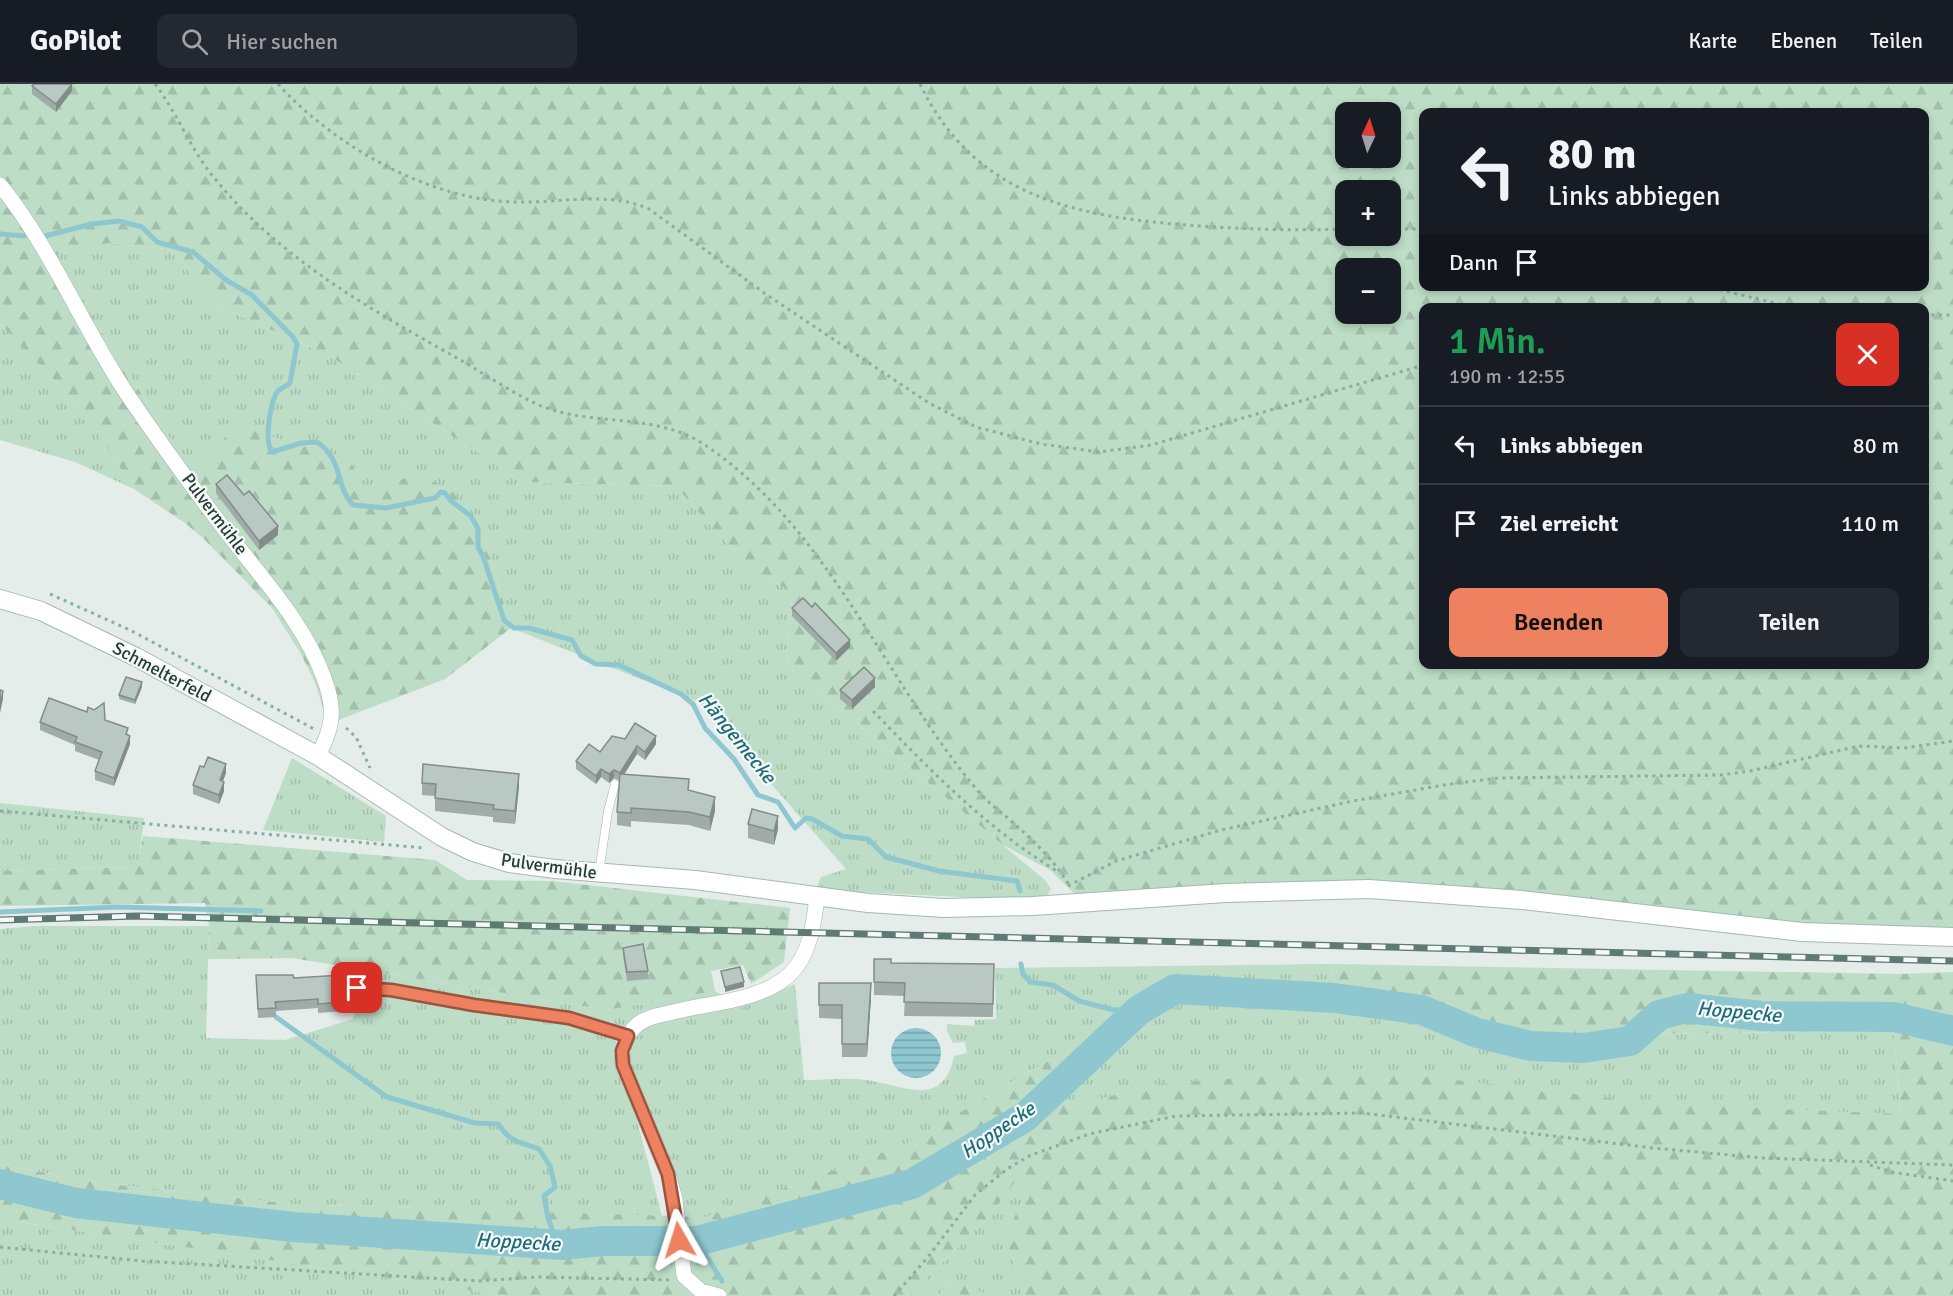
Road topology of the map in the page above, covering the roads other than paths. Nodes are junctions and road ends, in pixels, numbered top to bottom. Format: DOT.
graph roads {
  1 [pos="0,185"];
  2 [pos="0,599"];
  3 [pos="318,756"];
  4 [pos="615,784"];
  5 [pos="599,873"];
  6 [pos="817,897"];
  7 [pos="1953,937"];
  8 [pos="357,988"];
  9 [pos="628,1036"];
  10 [pos="719,1296"];
  1 -- 3 [label="street, Pulvermühle"];
  2 -- 3 [label="main road, Schmelterfeld"];
  3 -- 5 [label="main road, Pulvermühle"];
  4 -- 5 [label="lane"];
  5 -- 6 [label="main road, Pulvermühle"];
  6 -- 7 [label="main road, Pulvermühle"];
  6 -- 9 [label="street"];
  8 -- 9 [label="lane"];
  9 -- 10 [label="street"];
}
